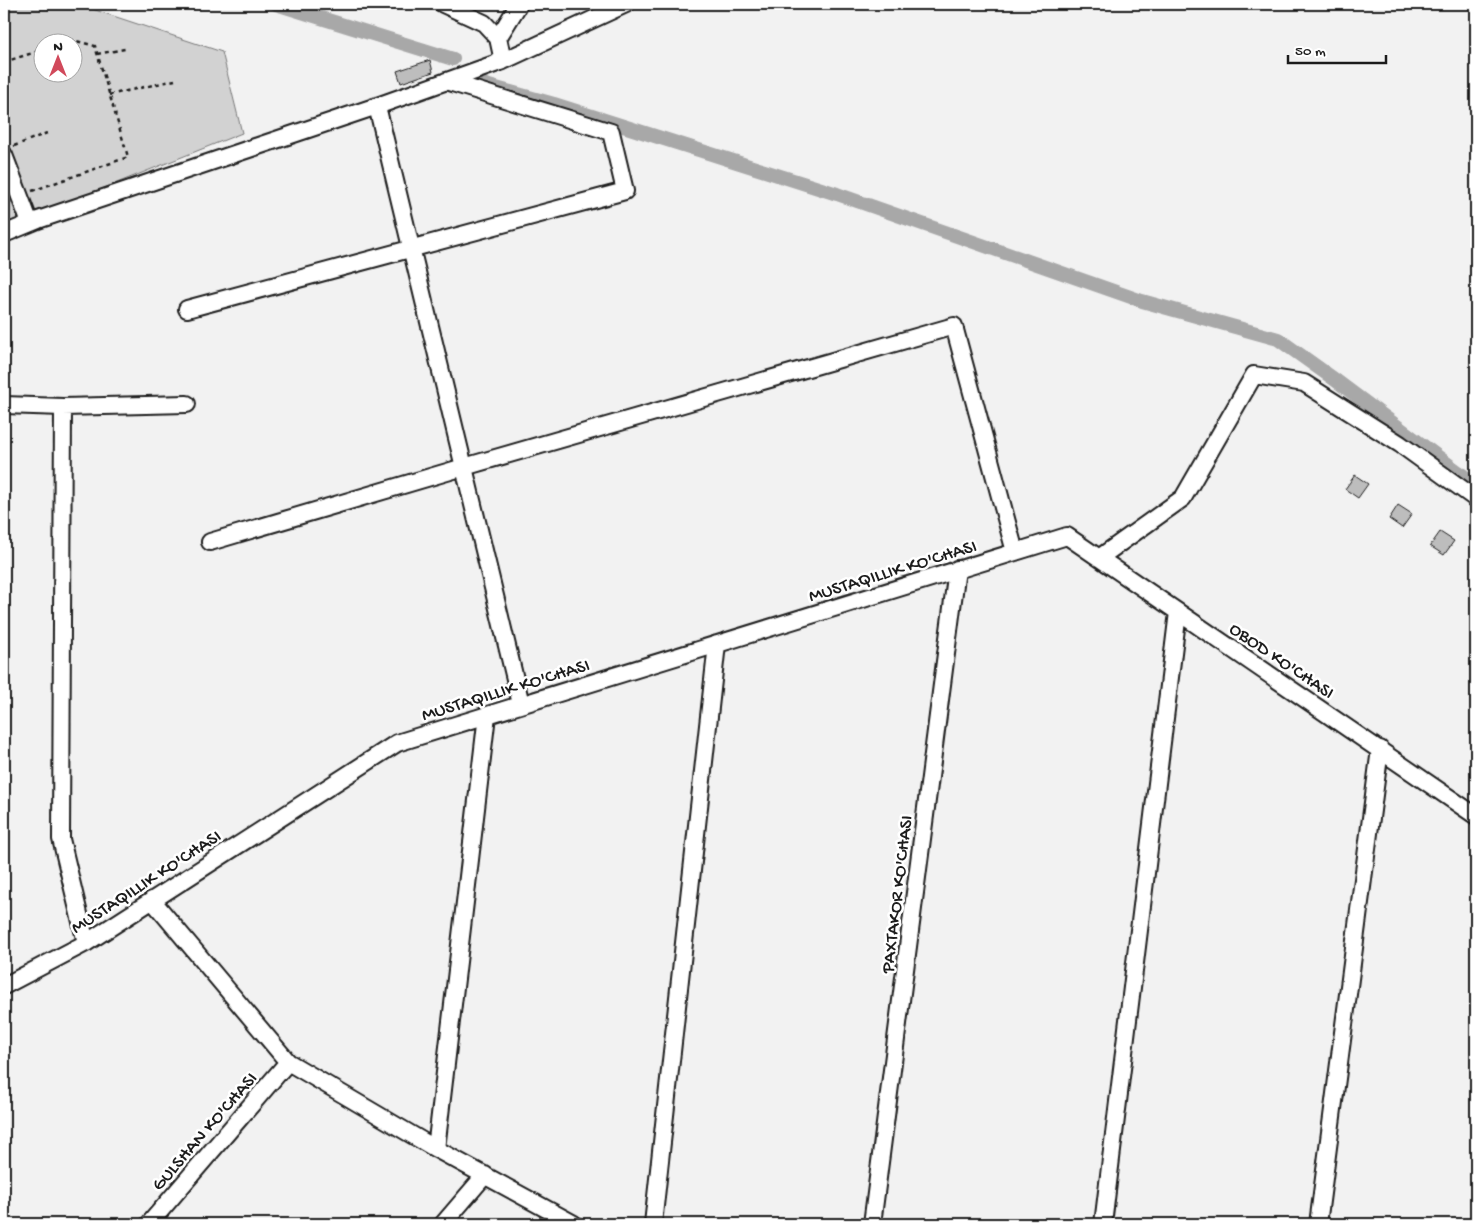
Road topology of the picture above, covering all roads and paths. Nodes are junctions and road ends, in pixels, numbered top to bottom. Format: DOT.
graph roads {
  1 [pos="443,4"];
  2 [pos="519,4"];
  3 [pos="626,4"];
  4 [pos="498,38"];
  5 [pos="82,43"];
  6 [pos="125,49"];
  7 [pos="32,53"];
  8 [pos="97,54"];
  9 [pos="502,61"];
  10 [pos="4,62"];
  11 [pos="175,80"];
  12 [pos="446,82"];
  13 [pos="109,95"];
  14 [pos="377,106"];
  15 [pos="47,133"];
  16 [pos="8,151"];
  17 [pos="20,195"];
  18 [pos="30,223"];
  19 [pos="4,234"];
  20 [pos="412,249"];
  21 [pos="188,309"];
  22 [pos="188,404"];
  23 [pos="4,406"];
  24 [pos="63,406"];
  25 [pos="464,467"];
  26 [pos="1476,499"];
  27 [pos="1067,536"];
  28 [pos="210,542"];
  29 [pos="1016,552"];
  30 [pos="1099,558"];
  31 [pos="958,569"];
  32 [pos="1178,612"];
  33 [pos="716,644"];
  34 [pos="521,704"];
  35 [pos="487,715"];
  36 [pos="1380,749"];
  37 [pos="1476,816"];
  38 [pos="152,900"];
  39 [pos="86,943"];
  40 [pos="4,986"];
  41 [pos="288,1062"];
  42 [pos="436,1149"];
  43 [pos="485,1175"];
  44 [pos="149,1224"];
  45 [pos="443,1224"];
  46 [pos="574,1224"];
  47 [pos="654,1224"];
  48 [pos="872,1224"];
  49 [pos="1103,1224"];
  50 [pos="1318,1224"];
  1 -- 4 [label="street"];
  2 -- 4 [label="street"];
  3 -- 9 [label="street"];
  4 -- 9 [label="street"];
  5 -- 8 [label="path"];
  6 -- 8 [label="path"];
  7 -- 10 [label="path"];
  8 -- 13 [label="path"];
  9 -- 12 [label="street"];
  11 -- 13 [label="path"];
  12 -- 14 [label="street"];
  12 -- 20 [label="street"];
  13 -- 17 [label="path"];
  14 -- 18 [label="street"];
  14 -- 20 [label="street"];
  15 -- 16 [label="path"];
  16 -- 17 [label="street"];
  17 -- 18 [label="street"];
  18 -- 19 [label="street"];
  20 -- 21 [label="street"];
  20 -- 25 [label="street"];
  22 -- 24 [label="street"];
  23 -- 24 [label="street"];
  24 -- 39 [label="street"];
  25 -- 28 [label="street"];
  25 -- 29 [label="street"];
  25 -- 34 [label="street"];
  26 -- 30 [label="street"];
  27 -- 29 [label="street, MUSTAQILLIK KO'CHASI"];
  27 -- 30 [label="street, OBOD KO'CHASI"];
  29 -- 31 [label="street, MUSTAQILLIK KO'CHASI"];
  30 -- 32 [label="street, OBOD KO'CHASI"];
  31 -- 33 [label="street, MUSTAQILLIK KO'CHASI"];
  31 -- 48 [label="street, PAXTAKOR KO'CHASI"];
  32 -- 36 [label="street, OBOD KO'CHASI"];
  32 -- 49 [label="street"];
  33 -- 34 [label="street, MUSTAQILLIK KO'CHASI"];
  33 -- 47 [label="street"];
  34 -- 35 [label="street, MUSTAQILLIK KO'CHASI"];
  35 -- 38 [label="street, MUSTAQILLIK KO'CHASI"];
  35 -- 42 [label="street"];
  36 -- 37 [label="street, OBOD KO'CHASI"];
  36 -- 50 [label="street"];
  38 -- 39 [label="street, MUSTAQILLIK KO'CHASI"];
  38 -- 41 [label="street"];
  39 -- 40 [label="street, MUSTAQILLIK KO'CHASI"];
  41 -- 42 [label="street"];
  41 -- 44 [label="street, GULSHAN KO'CHASI"];
  42 -- 43 [label="street"];
  43 -- 45 [label="street"];
  43 -- 46 [label="street"];
}
